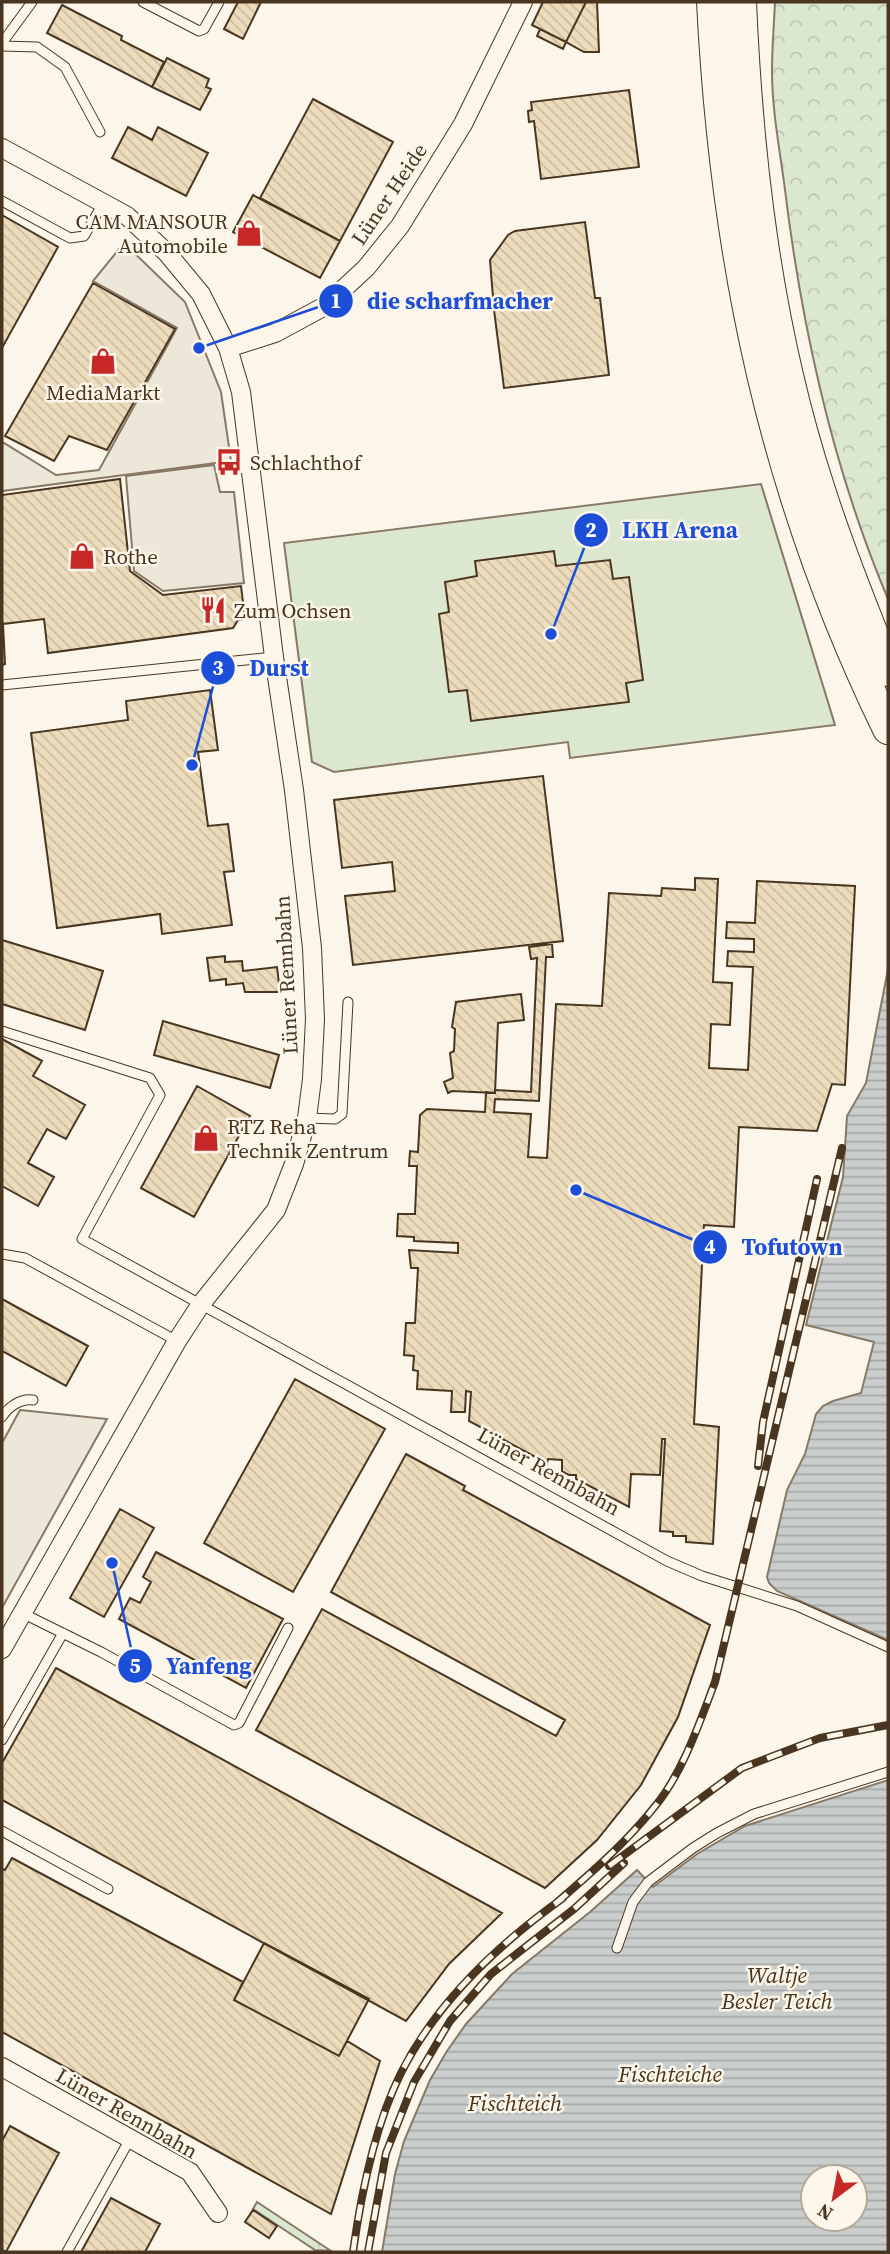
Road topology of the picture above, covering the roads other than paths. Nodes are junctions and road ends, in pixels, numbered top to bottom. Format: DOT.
graph roads {
  1 [pos="32,2"];
  2 [pos="143,2"];
  3 [pos="219,2"];
  4 [pos="523,2"];
  5 [pos="712,2"];
  6 [pos="741,2"];
  7 [pos="2,45"];
  8 [pos="100,132"];
  9 [pos="2,148"];
  10 [pos="2,201"];
  11 [pos="104,202"];
  12 [pos="228,348"];
  13 [pos="274,656"];
  14 [pos="888,671"];
  15 [pos="2,685"];
  16 [pos="888,729"];
  17 [pos="348,1002"];
  18 [pos="2,1031"];
  19 [pos="307,1118"];
  20 [pos="3,1254"];
  21 [pos="201,1304"];
  22 [pos="177,1341"];
  23 [pos="33,1400"];
  24 [pos="2,1417"];
  25 [pos="22,1613"];
  26 [pos="288,1628"];
  27 [pos="63,1633"];
  28 [pos="888,1647"];
  29 [pos="2,1648"];
  30 [pos="2,1740"];
  31 [pos="888,1772"];
  32 [pos="2,1831"];
  33 [pos="108,1889"];
  34 [pos="617,1948"];
  35 [pos="2,2067"];
  36 [pos="130,2139"];
  37 [pos="218,2213"];
  38 [pos="67,2252"];
  1 -- 7 [label="lane"];
  2 -- 3 [label="lane"];
  4 -- 12 [label="street, Lüner Heide"];
  5 -- 16 [label="highway"];
  6 -- 14 [label="highway"];
  7 -- 8 [label="lane"];
  9 -- 11 [label="street, Lüner Rennbahn"];
  10 -- 11 [label="lane"];
  11 -- 12 [label="street, Lüner Rennbahn"];
  12 -- 13 [label="street, Lüner Rennbahn"];
  13 -- 15 [label="lane"];
  13 -- 19 [label="street, Lüner Rennbahn"];
  17 -- 19 [label="lane"];
  18 -- 21 [label="lane"];
  19 -- 21 [label="street, Lüner Rennbahn"];
  20 -- 22 [label="lane"];
  21 -- 22 [label="street, Lüner Rennbahn"];
  21 -- 28 [label="lane, Lüner Rennbahn"];
  22 -- 25 [label="street, Lüner Rennbahn"];
  23 -- 24 [label="lane"];
  25 -- 27 [label="lane"];
  25 -- 29 [label="street, Lüner Rennbahn"];
  26 -- 27 [label="lane"];
  27 -- 30 [label="lane"];
  31 -- 34 [label="lane"];
  32 -- 33 [label="lane"];
  35 -- 36 [label="street, Lüner Rennbahn"];
  36 -- 37 [label="street, Lüner Rennbahn"];
  36 -- 38 [label="lane"];
}
